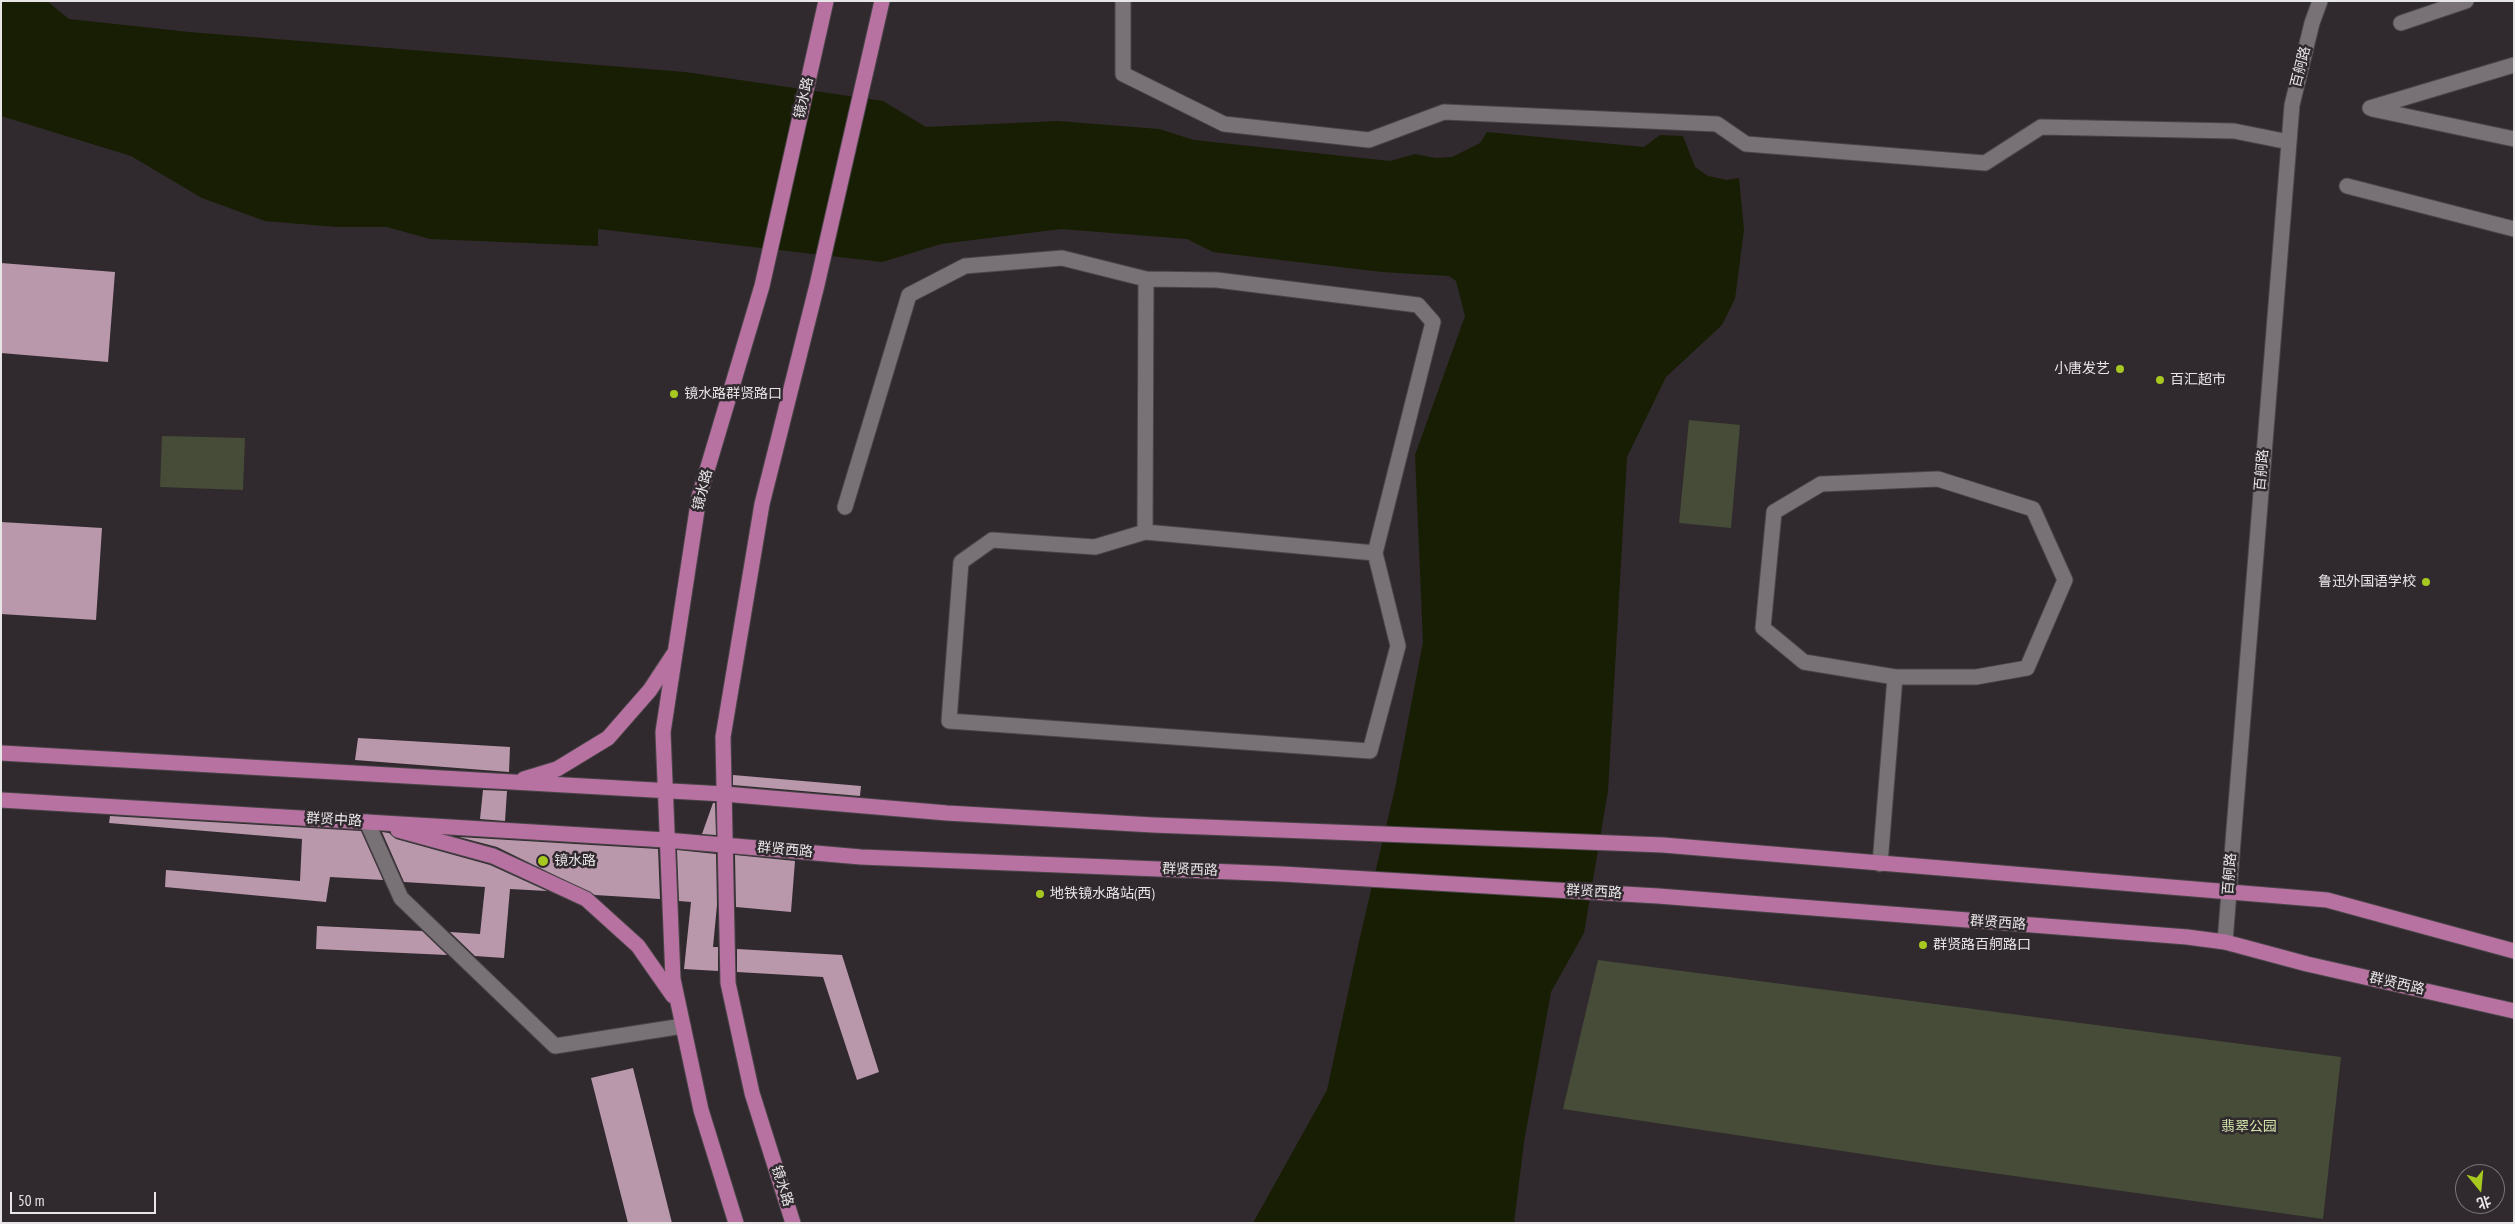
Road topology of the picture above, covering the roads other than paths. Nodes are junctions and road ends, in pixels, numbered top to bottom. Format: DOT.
graph roads {
  1 [pos="826,1"];
  2 [pos="882,1"];
  3 [pos="1123,1"];
  4 [pos="2320,1"];
  5 [pos="2466,1"];
  6 [pos="2401,23"];
  7 [pos="2514,65"];
  8 [pos="2514,139"];
  9 [pos="2288,142"];
  10 [pos="2347,186"];
  11 [pos="2514,229"];
  12 [pos="1146,279"];
  13 [pos="845,507"];
  14 [pos="1145,532"];
  15 [pos="1376,553"];
  16 [pos="676,652"];
  17 [pos="1894,677"];
  18 [pos="1,753"];
  19 [pos="514,783"];
  20 [pos="666,791"];
  21 [pos="724,794"];
  22 [pos="1,800"];
  23 [pos="367,822"];
  24 [pos="666,840"];
  25 [pos="724,845"];
  26 [pos="1880,864"];
  27 [pos="2228,893"];
  28 [pos="2225,942"];
  29 [pos="2514,951"];
  30 [pos="678,1002"];
  31 [pos="2514,1011"];
  32 [pos="683,1026"];
  33 [pos="736,1223"];
  34 [pos="793,1223"];
  1 -- 16 [label="main road, 镜水路"];
  2 -- 21 [label="main road, 镜水路"];
  3 -- 9 [label="street"];
  4 -- 9 [label="street, 百舸路"];
  5 -- 6 [label="street"];
  7 -- 8 [label="street"];
  9 -- 27 [label="street, 百舸路"];
  10 -- 11 [label="street"];
  12 -- 13 [label="street"];
  12 -- 14 [label="street"];
  12 -- 15 [label="street"];
  14 -- 15 [label="street"];
  14 -- 15 [label="street"];
  16 -- 19 [label="main road"];
  16 -- 20 [label="main road, 镜水路"];
  17 -- 17 [label="street"];
  17 -- 26 [label="street"];
  18 -- 19 [label="main road"];
  19 -- 20 [label="main road"];
  20 -- 21 [label="main road"];
  20 -- 24 [label="main road, 镜水路"];
  21 -- 25 [label="main road, 镜水路"];
  21 -- 26 [label="main road"];
  22 -- 23 [label="main road, 群贤中路"];
  23 -- 24 [label="main road, 群贤中路"];
  23 -- 30 [label="main road"];
  23 -- 32 [label="street"];
  24 -- 25 [label="main road, 群贤西路"];
  24 -- 30 [label="main road, 镜水路"];
  25 -- 28 [label="main road, 群贤西路"];
  25 -- 34 [label="main road, 镜水路"];
  26 -- 27 [label="main road"];
  27 -- 28 [label="street, 百舸路"];
  27 -- 29 [label="main road"];
  28 -- 31 [label="main road, 群贤西路"];
  30 -- 32 [label="main road, 镜水路"];
  32 -- 33 [label="main road, 镜水路"];
}
